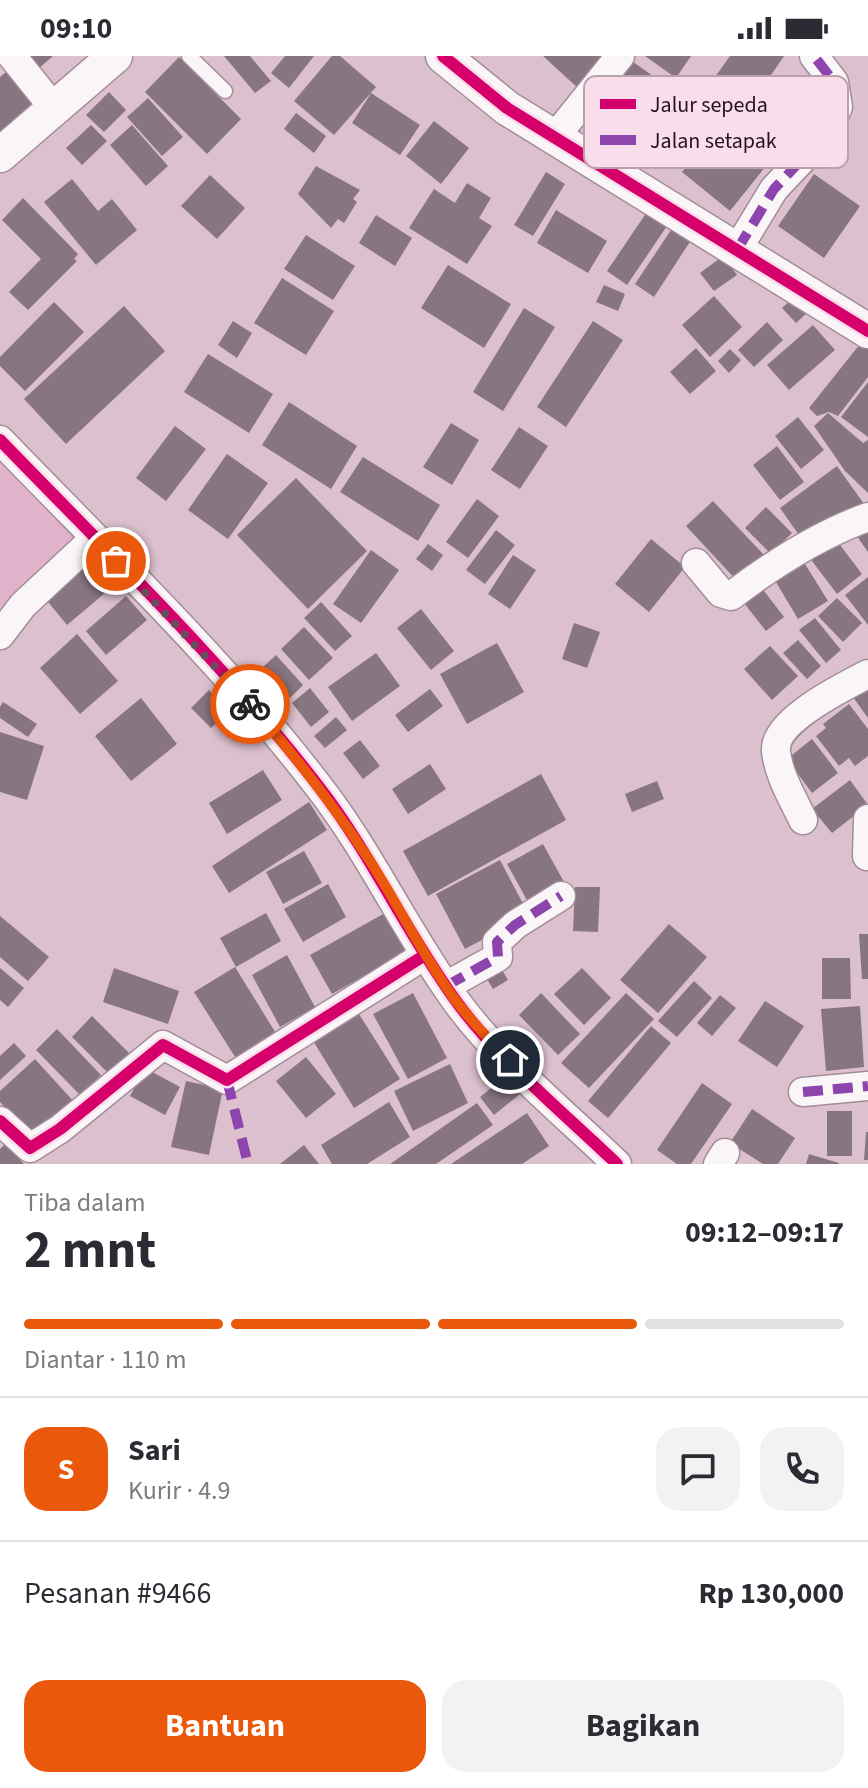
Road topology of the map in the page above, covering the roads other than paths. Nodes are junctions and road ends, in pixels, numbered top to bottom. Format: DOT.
graph roads {
  1 [pos="12,56"];
  2 [pos="115,56"];
  3 [pos="189,56"];
  4 [pos="443,56"];
  5 [pos="620,56"];
  6 [pos="814,56"];
  7 [pos="604,76"];
  8 [pos="829,76"];
  9 [pos="225,91"];
  10 [pos="584,101"];
  11 [pos="53,107"];
  12 [pos="555,137"];
  13 [pos="0,155"];
  14 [pos="584,155"];
  15 [pos="605,168"];
  16 [pos="794,168"];
  17 [pos="737,250"];
  18 [pos="868,331"];
  19 [pos="0,440"];
  20 [pos="868,517"];
  21 [pos="95,538"];
  22 [pos="696,563"];
  23 [pos="0,635"];
  24 [pos="868,674"];
  25 [pos="868,819"];
  26 [pos="803,820"];
  27 [pos="867,856"];
  28 [pos="561,896"];
  29 [pos="425,955"];
  30 [pos="446,986"];
  31 [pos="868,1086"];
  32 [pos="803,1092"];
  33 [pos="0,1121"];
  34 [pos="617,1164"];
  1 -- 11 [label="street"];
  2 -- 11 [label="street"];
  3 -- 9 [label="lane"];
  4 -- 12 [label="street"];
  5 -- 7 [label="street"];
  6 -- 8 [label="street"];
  10 -- 12 [label="street"];
  11 -- 13 [label="street"];
  12 -- 14 [label="street"];
  15 -- 17 [label="street"];
  16 -- 17 [label="street"];
  17 -- 18 [label="street"];
  19 -- 21 [label="street"];
  20 -- 22 [label="street"];
  21 -- 23 [label="street"];
  21 -- 29 [label="street"];
  24 -- 26 [label="street"];
  25 -- 27 [label="street"];
  28 -- 30 [label="street"];
  29 -- 30 [label="street"];
  29 -- 33 [label="street"];
  30 -- 34 [label="street"];
  31 -- 32 [label="street"];
}
